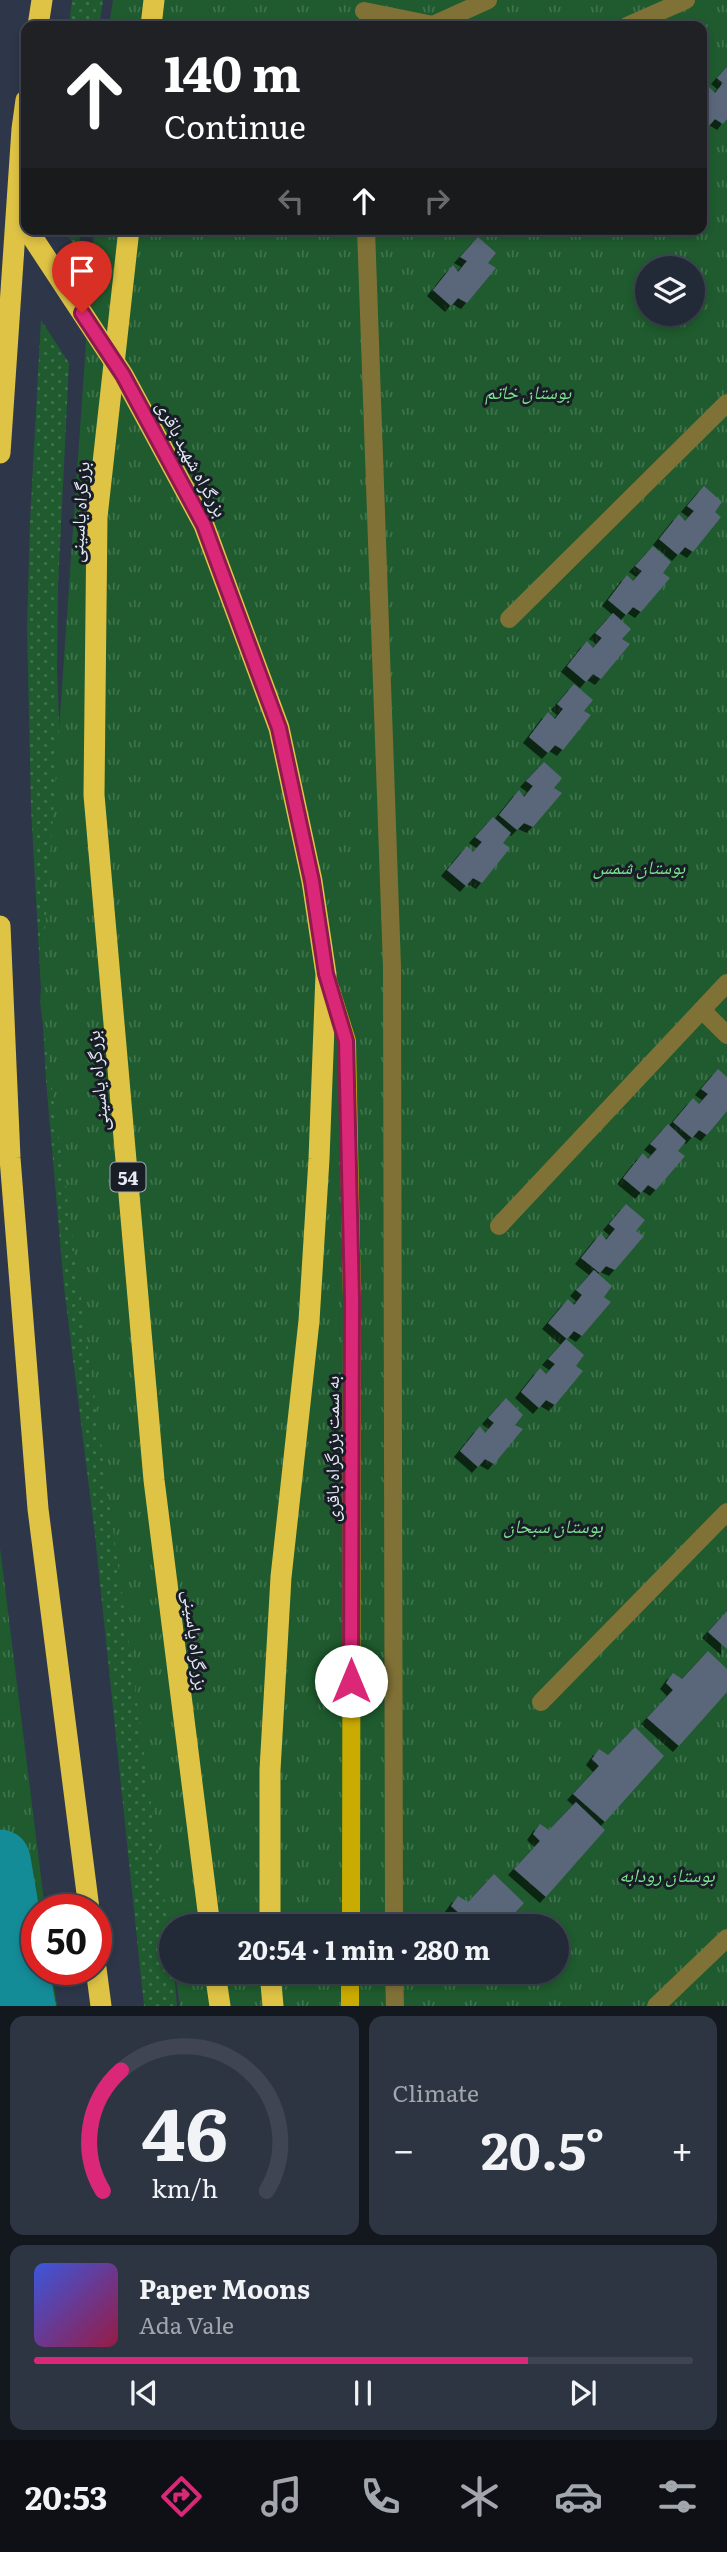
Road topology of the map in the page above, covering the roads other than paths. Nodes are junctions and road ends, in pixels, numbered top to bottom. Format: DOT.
graph roads {
  1 [pos="42,0"];
  2 [pos="154,0"];
  3 [pos="488,0"];
  4 [pos="685,0"];
  5 [pos="364,13"];
  6 [pos="39,21"];
  7 [pos="152,21"];
  8 [pos="410,21"];
  9 [pos="442,21"];
  10 [pos="638,21"];
  11 [pos="21,144"];
  12 [pos="0,197"];
  13 [pos="21,220"];
  14 [pos="31,235"];
  15 [pos="129,235"];
  16 [pos="366,235"];
  17 [pos="727,402"];
  18 [pos="0,453"];
  19 [pos="509,619"];
  20 [pos="0,926"];
  21 [pos="326,974"];
  22 [pos="727,983"];
  23 [pos="702,1010"];
  24 [pos="727,1035"];
  25 [pos="0,1112"];
  26 [pos="10,1158"];
  27 [pos="499,1226"];
  28 [pos="727,1512"];
  29 [pos="541,1702"];
  30 [pos="87,1894"];
  31 [pos="208,1914"];
  32 [pos="270,1914"];
  33 [pos="351,1914"];
  34 [pos="394,1914"];
  35 [pos="727,1938"];
  36 [pos="217,1984"];
  37 [pos="272,1984"];
  38 [pos="350,1984"];
  39 [pos="394,1984"];
  40 [pos="98,1985"];
  41 [pos="101,2006"];
  42 [pos="220,2006"];
  43 [pos="273,2006"];
  44 [pos="350,2006"];
  45 [pos="395,2006"];
  46 [pos="656,2006"];
  1 -- 6 [label="highway"];
  2 -- 7 [label="highway"];
  3 -- 9 [label="street"];
  4 -- 10 [label="street"];
  5 -- 8 [label="street"];
  11 -- 18 [label="highway"];
  12 -- 13 [label="highway, بزرگراه شهید باقری"];
  14 -- 21 [label="highway, بزرگراه شهید باقری"];
  15 -- 31 [label="highway, بزرگراه یاسینی / 54"];
  16 -- 34 [label="street"];
  17 -- 19 [label="street"];
  20 -- 26 [label="highway"];
  21 -- 32 [label="highway, بزرگراه شهید باقری"];
  21 -- 33 [label="main road, به سمت بزرگراه باقری"];
  22 -- 23 [label="street"];
  23 -- 24 [label="street"];
  23 -- 27 [label="street"];
  25 -- 26 [label="highway"];
  26 -- 30 [label="highway"];
  28 -- 29 [label="street"];
  35 -- 46 [label="street"];
  36 -- 42 [label="highway"];
  37 -- 43 [label="highway"];
  38 -- 44 [label="main road"];
  39 -- 45 [label="street"];
  40 -- 41 [label="highway"];
}
